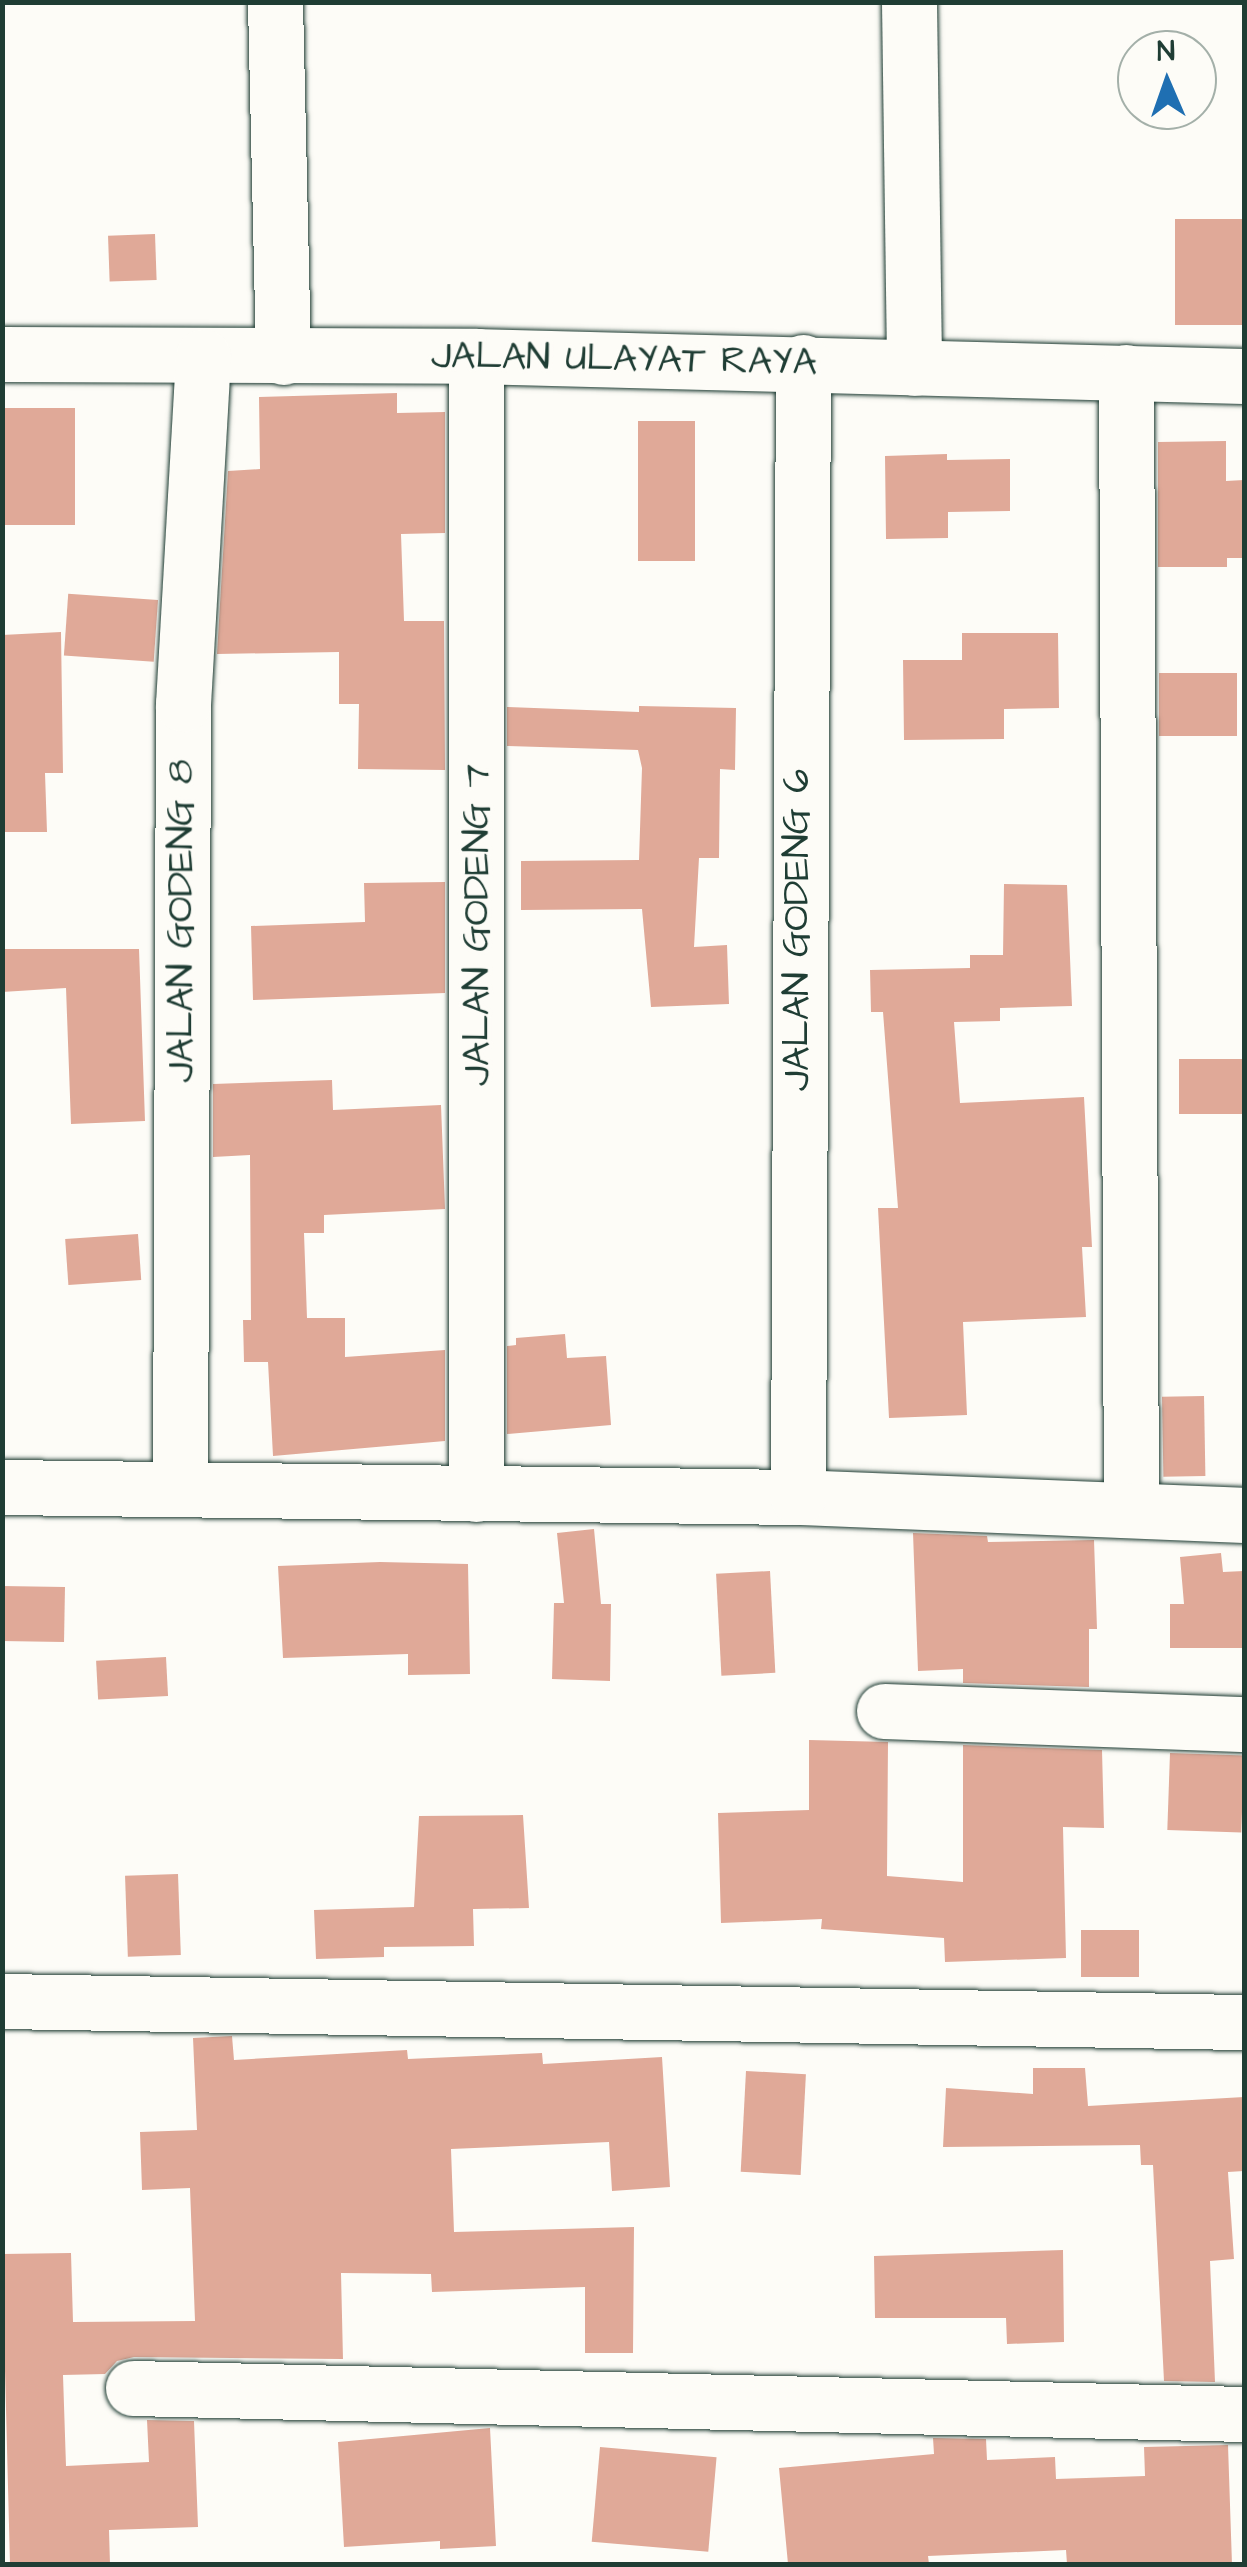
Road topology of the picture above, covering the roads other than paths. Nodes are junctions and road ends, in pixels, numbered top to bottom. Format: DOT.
graph roads {
  1 [pos="275,2"];
  2 [pos="909,2"];
  3 [pos="2,354"];
  4 [pos="476,356"];
  5 [pos="203,357"];
  6 [pos="283,358"];
  7 [pos="802,362"];
  8 [pos="914,368"];
  9 [pos="1126,372"];
  10 [pos="1244,376"];
  11 [pos="180,1486"];
  12 [pos="2,1487"];
  13 [pos="476,1494"];
  14 [pos="798,1497"];
  15 [pos="1130,1510"];
  16 [pos="1244,1515"];
  17 [pos="884,1712"];
  18 [pos="1244,1724"];
  19 [pos="2,2001"];
  20 [pos="1244,2022"];
  21 [pos="133,2388"];
  22 [pos="1244,2414"];
  1 -- 6 [label="street"];
  2 -- 8 [label="street"];
  3 -- 5 [label="street, JALAN ULAYAT RAYA"];
  4 -- 6 [label="street, JALAN ULAYAT RAYA"];
  4 -- 7 [label="street, JALAN ULAYAT RAYA"];
  4 -- 13 [label="street, JALAN GODENG 7"];
  5 -- 6 [label="street, JALAN ULAYAT RAYA"];
  5 -- 11 [label="street, JALAN GODENG 8"];
  7 -- 8 [label="street, JALAN ULAYAT RAYA"];
  7 -- 14 [label="street, JALAN GODENG 6"];
  8 -- 9 [label="street, JALAN ULAYAT RAYA"];
  9 -- 10 [label="street, JALAN ULAYAT RAYA"];
  9 -- 15 [label="street"];
  11 -- 12 [label="street"];
  11 -- 13 [label="street"];
  13 -- 14 [label="street"];
  14 -- 15 [label="street"];
  15 -- 16 [label="street"];
  17 -- 18 [label="street"];
  19 -- 20 [label="street"];
  21 -- 22 [label="street"];
}
